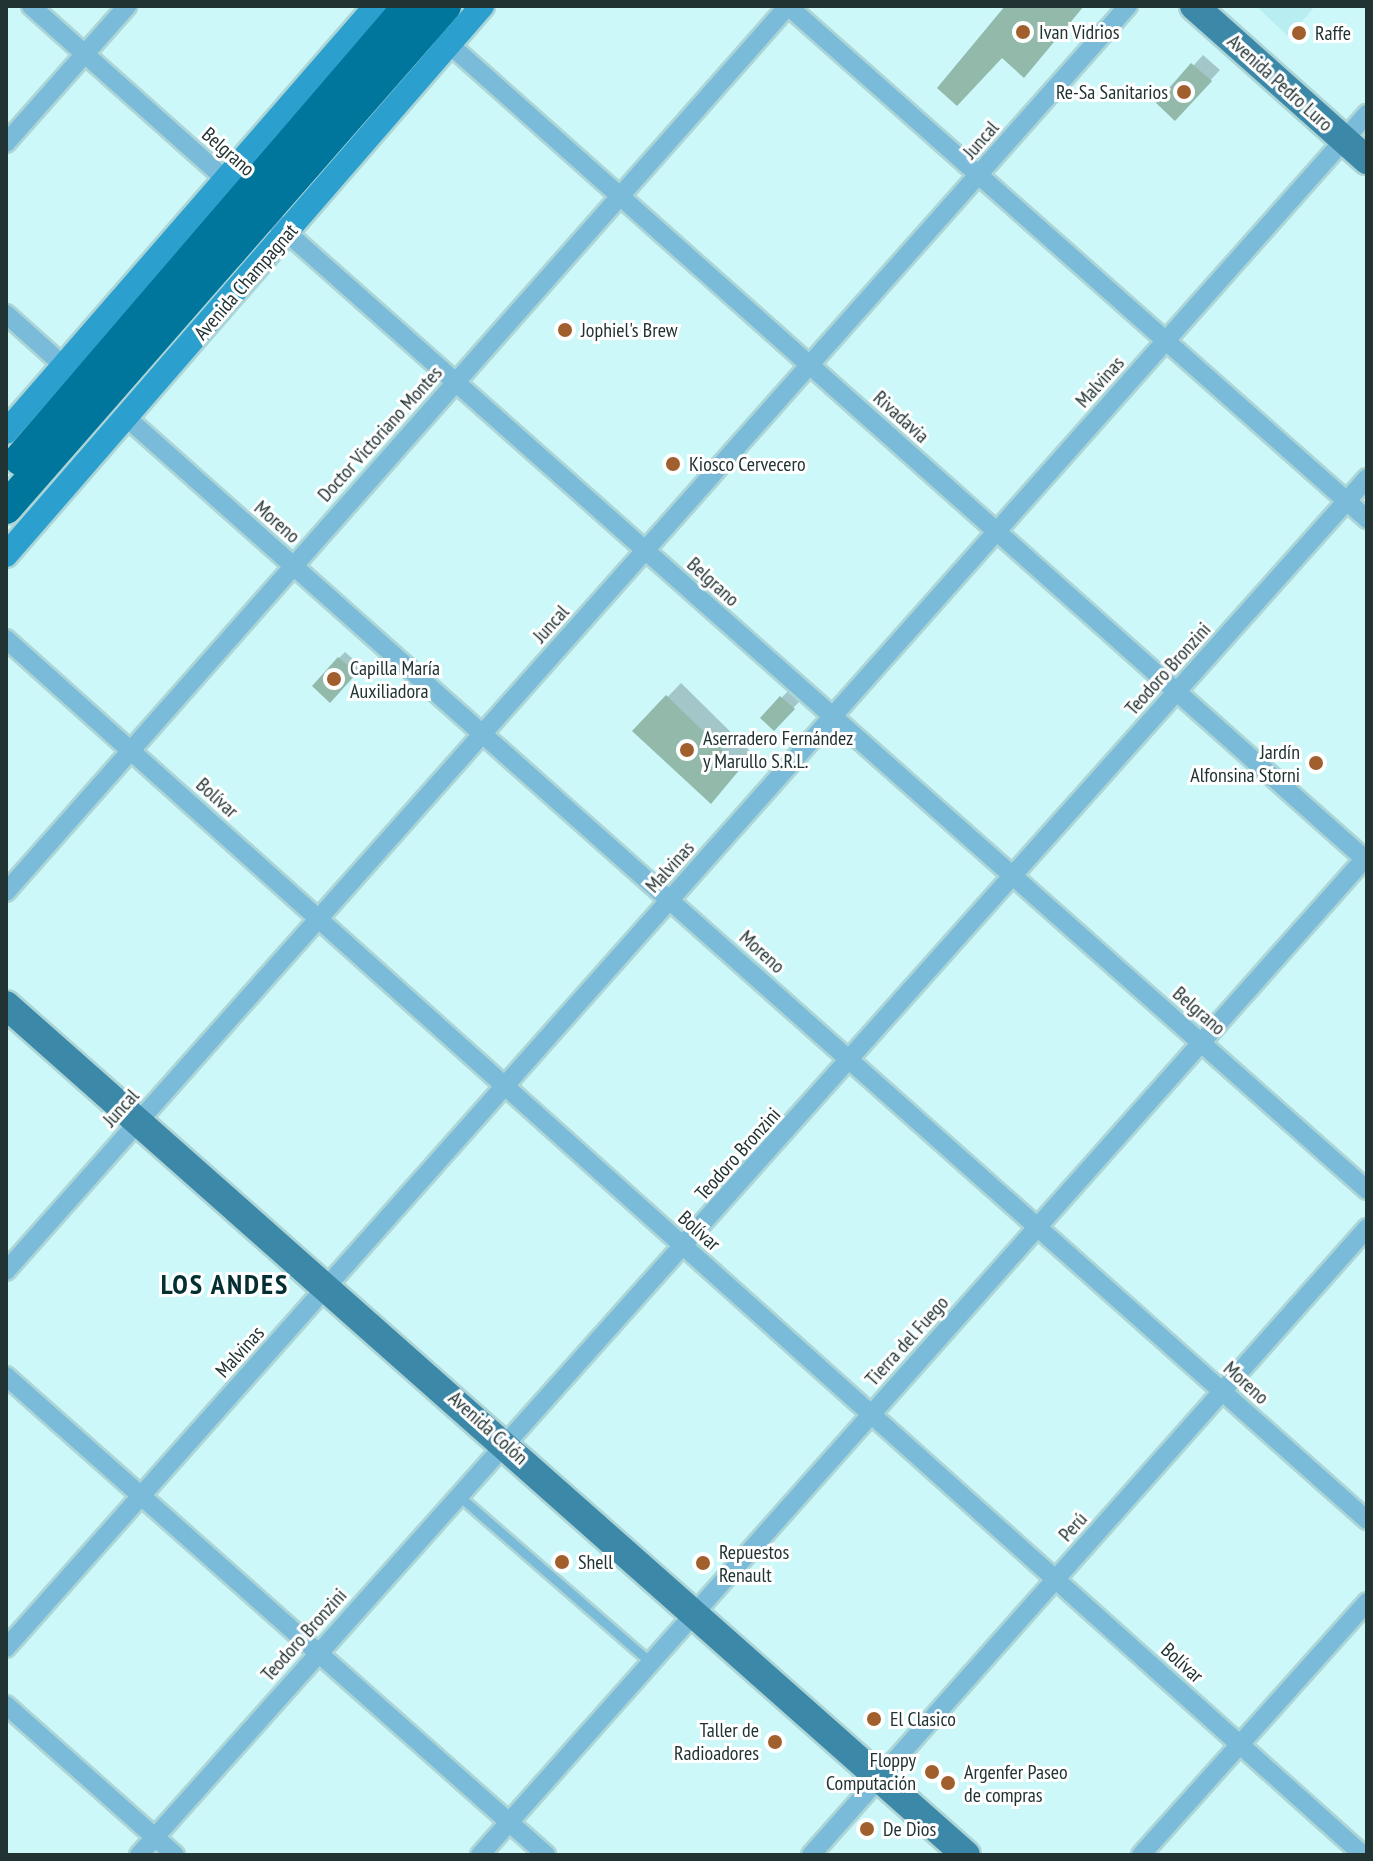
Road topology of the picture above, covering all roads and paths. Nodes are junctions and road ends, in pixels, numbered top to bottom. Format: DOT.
graph roads {
  1 [pos="31,6"];
  2 [pos="127,6"];
  3 [pos="376,6"];
  4 [pos="482,6"];
  5 [pos="788,6"];
  6 [pos="1128,6"];
  7 [pos="1194,6"];
  8 [pos="424,16"];
  9 [pos="85,54"];
  10 [pos="1367,114"];
  11 [pos="1345,140"];
  12 [pos="6,143"];
  13 [pos="1367,160"];
  14 [pos="979,175"];
  15 [pos="620,196"];
  16 [pos="258,207"];
  17 [pos="6,314"];
  18 [pos="1166,341"];
  19 [pos="810,365"];
  20 [pos="65,367"];
  21 [pos="455,382"];
  22 [pos="127,418"];
  23 [pos="6,432"];
  24 [pos="6,475"];
  25 [pos="1367,478"];
  26 [pos="1347,501"];
  27 [pos="6,508"];
  28 [pos="1367,519"];
  29 [pos="997,532"];
  30 [pos="645,551"];
  31 [pos="6,555"];
  32 [pos="293,565"];
  33 [pos="6,639"];
  34 [pos="1177,692"];
  35 [pos="833,717"];
  36 [pos="483,734"];
  37 [pos="129,749"];
  38 [pos="1366,858"];
  39 [pos="1013,877"];
  40 [pos="6,892"];
  41 [pos="670,900"];
  42 [pos="318,919"];
  43 [pos="6,1005"];
  44 [pos="1201,1043"];
  45 [pos="850,1061"];
  46 [pos="505,1086"];
  47 [pos="138,1122"];
  48 [pos="1367,1190"];
  49 [pos="1037,1227"];
  50 [pos="1367,1228"];
  51 [pos="685,1247"];
  52 [pos="6,1271"];
  53 [pos="328,1285"];
  54 [pos="6,1376"];
  55 [pos="1222,1392"];
  56 [pos="871,1414"];
  57 [pos="504,1443"];
  58 [pos="458,1495"];
  59 [pos="141,1496"];
  60 [pos="1367,1520"];
  61 [pos="1056,1579"];
  62 [pos="1367,1602"];
  63 [pos="697,1611"];
  64 [pos="6,1648"];
  65 [pos="318,1653"];
  66 [pos="651,1663"];
  67 [pos="6,1705"];
  68 [pos="1240,1744"];
  69 [pos="880,1777"];
  70 [pos="509,1822"];
  71 [pos="155,1837"];
  72 [pos="139,1855"];
  73 [pos="175,1855"];
  74 [pos="480,1855"];
  75 [pos="546,1855"];
  76 [pos="811,1855"];
  77 [pos="966,1855"];
  78 [pos="1141,1855"];
  79 [pos="1363,1855"];
  1 -- 9 [label="street, Belgrano"];
  2 -- 9 [label="street"];
  3 -- 16 [label="street, Avenida Champagnat"];
  4 -- 8 [label="street, Avenida Champagnat"];
  5 -- 14 [label="street"];
  5 -- 15 [label="street, Doctor Victoriano Montes"];
  6 -- 14 [label="street, Juncal"];
  7 -- 11 [label="main road, Avenida Pedro Luro"];
  8 -- 15 [label="street, Rivadavia"];
  8 -- 16 [label="highway, Avenida Champagnat"];
  8 -- 16 [label="street, Avenida Champagnat"];
  9 -- 12 [label="street"];
  9 -- 16 [label="street, Belgrano"];
  10 -- 11 [label="street, Malvinas"];
  11 -- 13 [label="main road, Avenida Pedro Luro"];
  11 -- 18 [label="street, Malvinas"];
  14 -- 18 [label="street"];
  14 -- 19 [label="street, Juncal"];
  15 -- 19 [label="street, Rivadavia"];
  15 -- 21 [label="street, Doctor Victoriano Montes"];
  16 -- 20 [label="street, Avenida Champagnat"];
  16 -- 21 [label="street, Belgrano"];
  16 -- 22 [label="street, Avenida Champagnat"];
  16 -- 24 [label="highway, Avenida Champagnat"];
  16 -- 27 [label="highway, Avenida Champagnat"];
  17 -- 20 [label="street"];
  18 -- 26 [label="street"];
  18 -- 29 [label="street, Malvinas"];
  19 -- 29 [label="street, Rivadavia"];
  19 -- 30 [label="street, Juncal"];
  20 -- 23 [label="street, Avenida Champagnat"];
  21 -- 30 [label="street, Belgrano"];
  21 -- 32 [label="street, Doctor Victoriano Montes"];
  22 -- 31 [label="street, Avenida Champagnat"];
  22 -- 32 [label="street, Moreno"];
  25 -- 26 [label="street, Teodoro Bronzini"];
  26 -- 28 [label="street"];
  26 -- 34 [label="street, Teodoro Bronzini"];
  29 -- 34 [label="street, Rivadavia"];
  29 -- 35 [label="street, Malvinas"];
  30 -- 35 [label="street, Belgrano"];
  30 -- 36 [label="street, Juncal"];
  32 -- 36 [label="street, Moreno"];
  32 -- 37 [label="street, Doctor Victoriano Montes"];
  33 -- 37 [label="street, Bolívar"];
  34 -- 38 [label="street, Rivadavia"];
  34 -- 39 [label="street, Teodoro Bronzini"];
  35 -- 39 [label="street, Belgrano"];
  35 -- 41 [label="street, Malvinas"];
  36 -- 41 [label="street, Moreno"];
  36 -- 42 [label="street, Juncal"];
  37 -- 40 [label="street, Doctor Victoriano Montes"];
  37 -- 42 [label="street, Bolívar"];
  38 -- 44 [label="street, Tierra del Fuego"];
  39 -- 44 [label="street, Belgrano"];
  39 -- 45 [label="street, Teodoro Bronzini"];
  41 -- 45 [label="street, Moreno"];
  41 -- 46 [label="street, Malvinas"];
  42 -- 46 [label="street, Bolívar"];
  42 -- 47 [label="street, Juncal"];
  43 -- 47 [label="main road, Avenida Colón"];
  44 -- 48 [label="street, Belgrano"];
  44 -- 49 [label="street, Tierra del Fuego"];
  45 -- 49 [label="street, Moreno"];
  45 -- 51 [label="street, Teodoro Bronzini"];
  46 -- 51 [label="street, Bolívar"];
  46 -- 53 [label="street, Malvinas"];
  47 -- 52 [label="street, Juncal"];
  47 -- 53 [label="main road, Avenida Colón"];
  49 -- 55 [label="street, Moreno"];
  49 -- 56 [label="street, Tierra del Fuego"];
  50 -- 55 [label="street, Perú"];
  51 -- 56 [label="street, Bolívar"];
  51 -- 57 [label="street, Teodoro Bronzini"];
  53 -- 57 [label="main road, Avenida Colón"];
  53 -- 59 [label="street, Malvinas"];
  54 -- 59 [label="street"];
  55 -- 60 [label="street, Moreno"];
  55 -- 61 [label="street, Perú"];
  56 -- 61 [label="street, Bolívar"];
  56 -- 63 [label="street, Tierra del Fuego"];
  57 -- 58 [label="street, Teodoro Bronzini"];
  57 -- 63 [label="main road, Avenida Colón"];
  58 -- 65 [label="street, Teodoro Bronzini"];
  58 -- 66 [label="lane"];
  59 -- 64 [label="street, Malvinas"];
  59 -- 65 [label="street"];
  61 -- 68 [label="street, Bolívar"];
  61 -- 69 [label="street, Perú"];
  62 -- 68 [label="street"];
  63 -- 66 [label="street, Tierra del Fuego"];
  63 -- 69 [label="main road, Avenida Colón"];
  65 -- 70 [label="street"];
  65 -- 71 [label="street, Teodoro Bronzini"];
  66 -- 70 [label="street, Tierra del Fuego"];
  67 -- 71 [label="street"];
  68 -- 78 [label="street"];
  68 -- 79 [label="street, Bolívar"];
  69 -- 76 [label="street, Perú"];
  69 -- 77 [label="main road, Avenida Colón"];
  70 -- 74 [label="street, Tierra del Fuego"];
  70 -- 75 [label="street"];
  71 -- 72 [label="street, Teodoro Bronzini"];
  71 -- 73 [label="street"];
}
